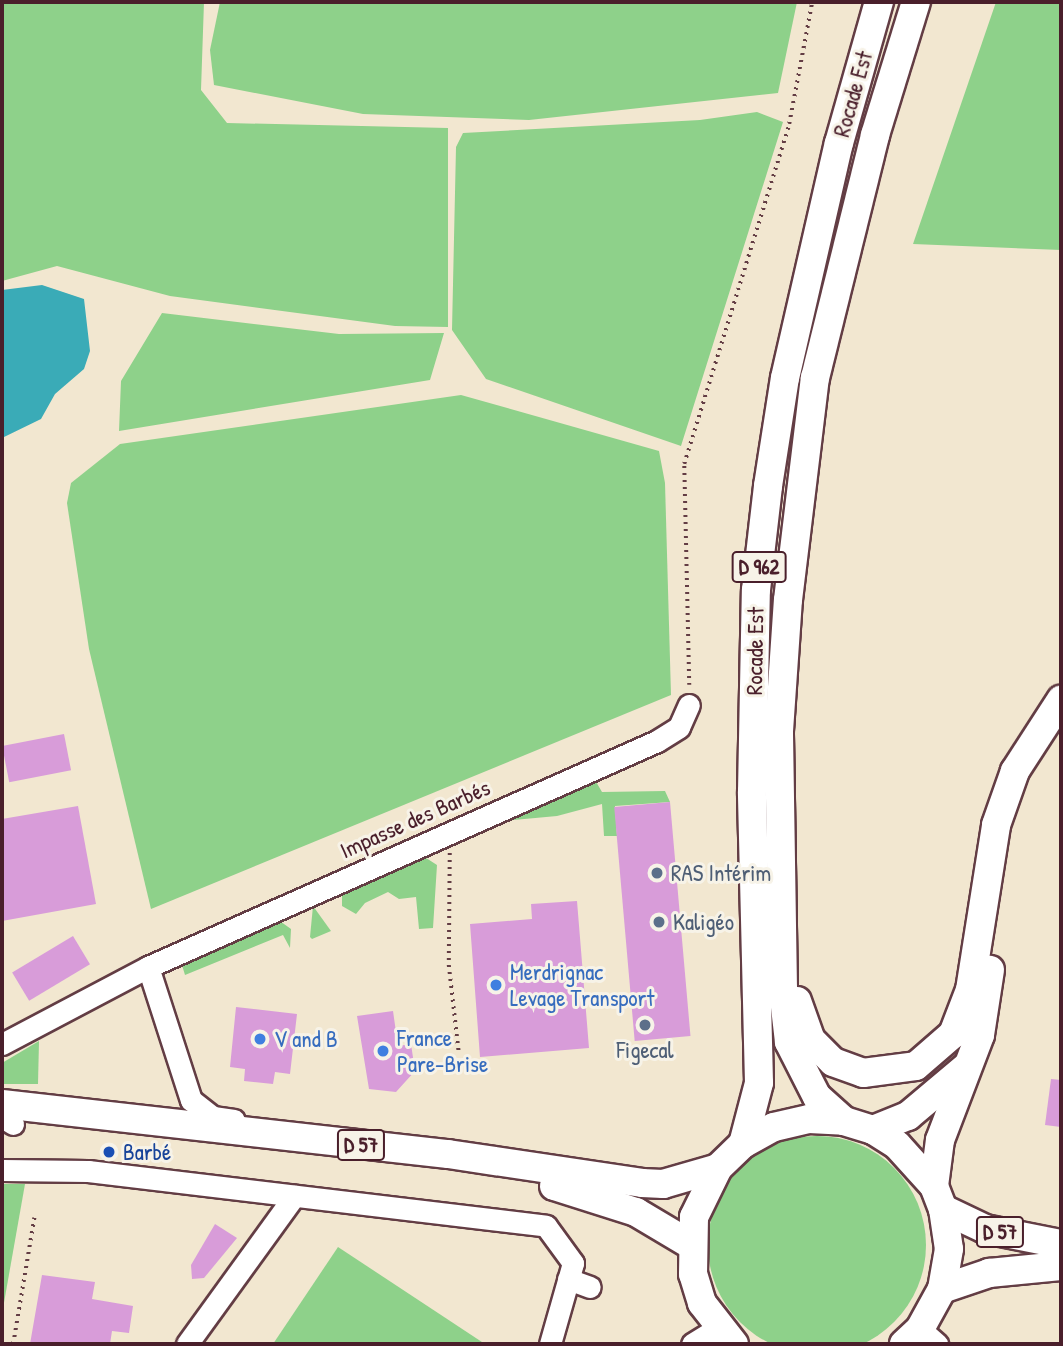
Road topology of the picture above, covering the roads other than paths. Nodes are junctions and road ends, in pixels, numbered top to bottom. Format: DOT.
graph roads {
  1 [pos="879,2"];
  2 [pos="916,2"];
  3 [pos="1061,700"];
  4 [pos="689,705"];
  5 [pos="783,705"];
  6 [pos="1061,721"];
  7 [pos="148,967"];
  8 [pos="2,1044"];
  9 [pos="969,1063"];
  10 [pos="5,1117"];
  11 [pos="844,1121"];
  12 [pos="873,1130"];
  13 [pos="743,1144"];
  14 [pos="401,1150"];
  15 [pos="718,1168"];
  16 [pos="2,1170"];
  17 [pos="294,1196"];
  18 [pos="938,1198"];
  19 [pos="690,1244"];
  20 [pos="1061,1244"];
  21 [pos="1061,1266"];
  22 [pos="568,1279"];
  23 [pos="590,1287"];
  24 [pos="943,1289"];
  25 [pos="726,1336"];
  26 [pos="921,1339"];
  27 [pos="187,1344"];
  28 [pos="550,1344"];
  29 [pos="692,1344"];
  1 -- 13 [label="main road, Rocade Est / D 962"];
  2 -- 5 [label="main road, Rocade Est / D 962"];
  3 -- 5 [label="main road"];
  4 -- 7 [label="street, Impasse des Barbés"];
  5 -- 11 [label="main road, Rocade Est / D 962"];
  6 -- 9 [label="main road"];
  7 -- 8 [label="street, Impasse des Barbés"];
  7 -- 14 [label="street"];
  9 -- 12 [label="main road"];
  9 -- 18 [label="main road"];
  10 -- 14 [label="main road, D 57"];
  10 -- 19 [label="main road, D 57"];
  11 -- 12 [label="main road"];
  11 -- 13 [label="main road"];
  12 -- 18 [label="main road"];
  13 -- 15 [label="main road"];
  14 -- 15 [label="main road, D 57"];
  15 -- 19 [label="main road"];
  16 -- 17 [label="street"];
  17 -- 22 [label="street"];
  17 -- 27 [label="street"];
  18 -- 20 [label="main road, D 57"];
  18 -- 24 [label="main road"];
  19 -- 25 [label="main road"];
  21 -- 24 [label="main road, D 57"];
  22 -- 23 [label="street"];
  22 -- 28 [label="street"];
  24 -- 26 [label="main road"];
  25 -- 29 [label="street"];
}
